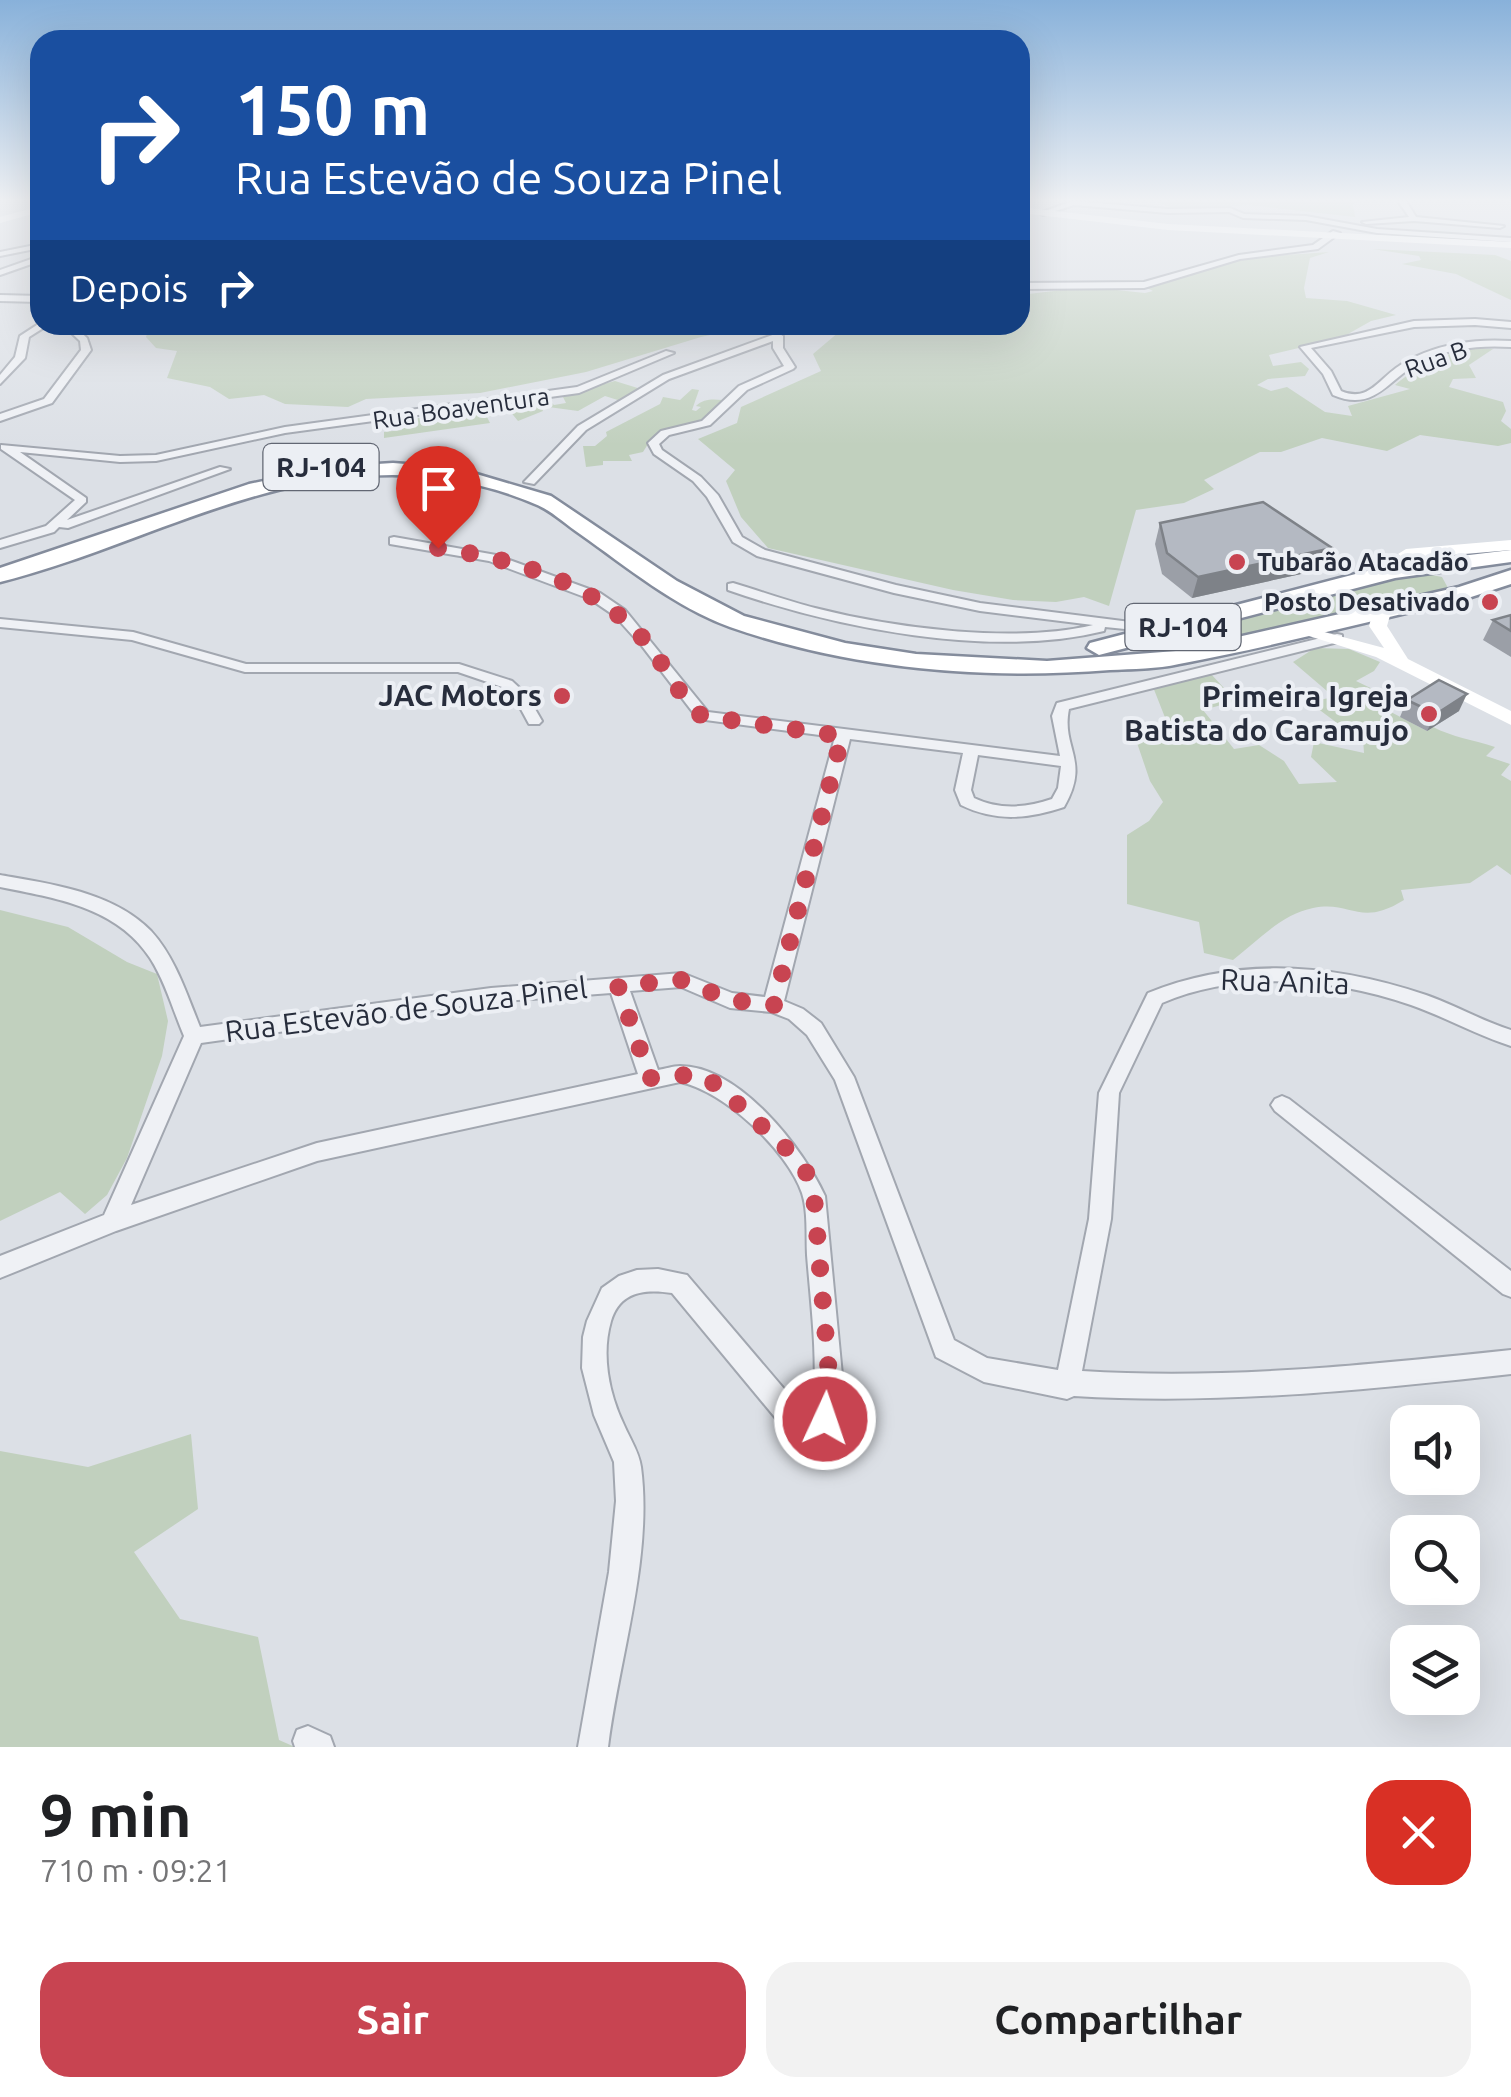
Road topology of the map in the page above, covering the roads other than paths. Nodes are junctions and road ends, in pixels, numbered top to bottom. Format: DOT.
graph roads {
  1 [pos="1153,283"];
  2 [pos="1030,286"];
  3 [pos="0,298"];
  4 [pos="30,299"];
  5 [pos="1511,325"];
  6 [pos="30,333"];
  7 [pos="79,335"];
  8 [pos="764,335"];
  9 [pos="778,336"];
  10 [pos="1511,344"];
  11 [pos="669,354"];
  12 [pos="640,367"];
  13 [pos="666,377"];
  14 [pos="0,381"];
  15 [pos="0,418"];
  16 [pos="4,447"];
  17 [pos="224,469"];
  18 [pos="530,482"];
  19 [pos="50,529"];
  20 [pos="394,542"];
  21 [pos="0,544"];
  22 [pos="1509,557"];
  23 [pos="0,566"];
  24 [pos="1418,566"];
  25 [pos="0,575"];
  26 [pos="733,587"];
  27 [pos="1465,592"];
  28 [pos="1382,612"];
  29 [pos="1206,620"];
  30 [pos="0,623"];
  31 [pos="1114,624"];
  32 [pos="1170,631"];
  33 [pos="1302,631"];
  34 [pos="1337,638"];
  35 [pos="1244,644"];
  36 [pos="1410,668"];
  37 [pos="1511,719"];
  38 [pos="534,722"];
  39 [pos="842,736"];
  40 [pos="971,752"];
  41 [pos="1068,762"];
  42 [pos="0,881"];
  43 [pos="618,986"];
  44 [pos="774,1005"];
  45 [pos="194,1036"];
  46 [pos="1511,1038"];
  47 [pos="650,1078"];
  48 [pos="1282,1105"];
  49 [pos="112,1222"];
  50 [pos="0,1267"];
  51 [pos="1511,1286"];
  52 [pos="1511,1362"];
  53 [pos="1067,1386"];
  54 [pos="592,1747"];
  1 -- 2 [label="street"];
  3 -- 4 [label="street"];
  5 -- 10 [label="street, Rua B"];
  6 -- 14 [label="street"];
  7 -- 15 [label="street"];
  8 -- 9 [label="street"];
  9 -- 13 [label="street"];
  9 -- 31 [label="street"];
  11 -- 12 [label="street, Rua Boaventura"];
  12 -- 13 [label="street"];
  12 -- 16 [label="street, Rua Boaventura"];
  13 -- 18 [label="street"];
  16 -- 19 [label="street"];
  17 -- 19 [label="street"];
  18 -- 23 [label="highway, RJ-104"];
  18 -- 32 [label="highway, RJ-104"];
  19 -- 21 [label="street"];
  20 -- 39 [label="street"];
  22 -- 24 [label="highway, RJ-104"];
  22 -- 27 [label="highway, RJ-104"];
  24 -- 27 [label="highway"];
  24 -- 29 [label="highway, RJ-104"];
  25 -- 35 [label="highway, RJ-104"];
  26 -- 31 [label="street"];
  27 -- 28 [label="highway, RJ-104"];
  28 -- 33 [label="highway, RJ-104"];
  28 -- 36 [label="main road"];
  29 -- 32 [label="highway, RJ-104"];
  29 -- 35 [label="highway"];
  30 -- 38 [label="street"];
  31 -- 32 [label="street"];
  33 -- 34 [label="main road"];
  33 -- 35 [label="highway, RJ-104"];
  34 -- 36 [label="main road"];
  34 -- 41 [label="street"];
  36 -- 37 [label="main road"];
  39 -- 40 [label="street"];
  39 -- 44 [label="street"];
  40 -- 41 [label="street"];
  40 -- 41 [label="street"];
  42 -- 45 [label="street"];
  43 -- 44 [label="street, Rua Estevão de Souza Pinel"];
  43 -- 45 [label="street, Rua Estevão de Souza Pinel"];
  43 -- 47 [label="street, Rua Estevão de Souza Pinel"];
  44 -- 53 [label="street"];
  45 -- 49 [label="street"];
  46 -- 53 [label="street, Rua Anita"];
  47 -- 49 [label="street"];
  47 -- 54 [label="street"];
  48 -- 51 [label="street"];
  49 -- 50 [label="street"];
  52 -- 53 [label="street"];
}
